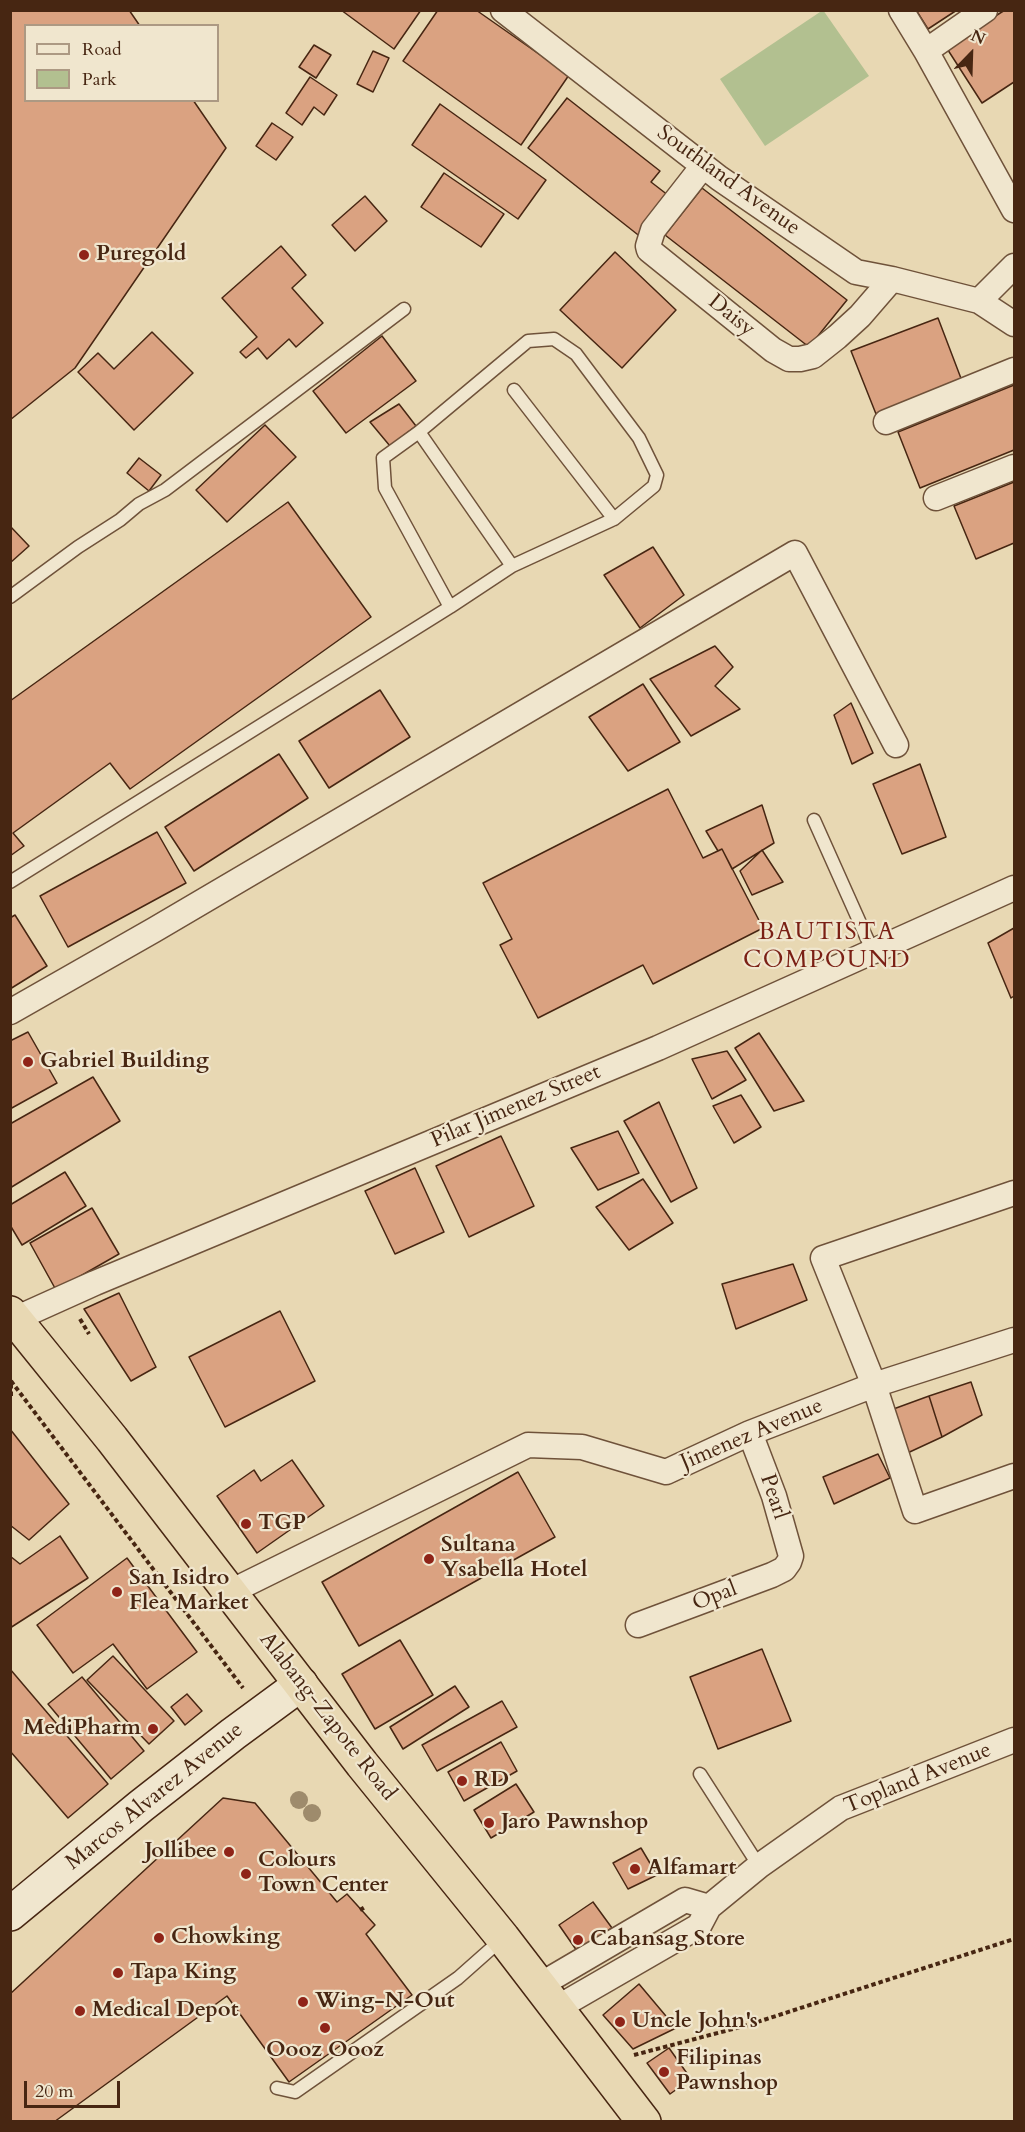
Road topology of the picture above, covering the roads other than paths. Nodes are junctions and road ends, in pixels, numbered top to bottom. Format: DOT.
graph roads {
  1 [pos="503,10"];
  2 [pos="901,10"];
  3 [pos="985,10"];
  4 [pos="926,51"];
  5 [pos="703,166"];
  6 [pos="1014,210"];
  7 [pos="1014,266"];
  8 [pos="892,279"];
  9 [pos="979,301"];
  10 [pos="404,309"];
  11 [pos="1014,324"];
  12 [pos="1014,370"];
  13 [pos="514,390"];
  14 [pos="886,422"];
  15 [pos="418,432"];
  16 [pos="1014,467"];
  17 [pos="936,498"];
  18 [pos="614,519"];
  19 [pos="512,566"];
  20 [pos="10,597"];
  21 [pos="450,607"];
  22 [pos="896,745"];
  23 [pos="814,820"];
  24 [pos="10,882"];
  25 [pos="1014,888"];
  26 [pos="873,952"];
  27 [pos="10,1012"];
  28 [pos="1014,1193"];
  29 [pos="13,1316"];
  30 [pos="1014,1340"];
  31 [pos="874,1384"];
  32 [pos="750,1433"];
  33 [pos="1014,1476"];
  34 [pos="789,1563"];
  35 [pos="230,1592"];
  36 [pos="638,1625"];
  37 [pos="301,1684"];
  38 [pos="1014,1740"];
  39 [pos="700,1774"];
  40 [pos="759,1866"];
  41 [pos="709,1907"];
  42 [pos="10,1914"];
  43 [pos="503,1938"];
  44 [pos="596,1954"];
  45 [pos="610,1976"];
  46 [pos="549,1997"];
  47 [pos="278,2088"];
  48 [pos="644,2121"];
  1 -- 5 [label="street, Southland Avenue"];
  2 -- 4 [label="street"];
  3 -- 4 [label="street"];
  4 -- 6 [label="street"];
  5 -- 8 [label="street, Southland Avenue"];
  5 -- 8 [label="street, Daisy"];
  7 -- 9 [label="street"];
  8 -- 9 [label="street, Southland Avenue"];
  9 -- 11 [label="street, Southland Avenue"];
  10 -- 20 [label="lane"];
  12 -- 14 [label="street"];
  13 -- 18 [label="lane"];
  15 -- 18 [label="lane"];
  15 -- 19 [label="lane"];
  15 -- 21 [label="lane"];
  16 -- 17 [label="street"];
  18 -- 19 [label="lane"];
  19 -- 21 [label="lane"];
  21 -- 24 [label="lane"];
  22 -- 27 [label="street"];
  23 -- 26 [label="lane"];
  25 -- 26 [label="street, Pilar Jimenez Street"];
  26 -- 29 [label="street, Pilar Jimenez Street"];
  28 -- 31 [label="street"];
  29 -- 35 [label="highway, Alabang-Zapote Road"];
  30 -- 31 [label="street, Jimenez Avenue"];
  31 -- 32 [label="street, Jimenez Avenue"];
  31 -- 33 [label="street"];
  32 -- 34 [label="street, Pearl"];
  32 -- 35 [label="street, Jimenez Avenue"];
  34 -- 36 [label="street, Opal"];
  35 -- 37 [label="highway, Alabang-Zapote Road"];
  37 -- 42 [label="main road, Marcos Alvarez Avenue"];
  37 -- 43 [label="highway, Alabang-Zapote Road"];
  38 -- 40 [label="street, Topland Avenue"];
  39 -- 40 [label="lane"];
  40 -- 41 [label="street, Topland Avenue"];
  41 -- 44 [label="street"];
  41 -- 45 [label="street, Topland Avenue"];
  43 -- 46 [label="highway, Alabang-Zapote Road"];
  43 -- 47 [label="lane"];
  44 -- 45 [label="street"];
  44 -- 46 [label="street"];
  45 -- 46 [label="street, Topland Avenue"];
  46 -- 48 [label="highway, Alabang-Zapote Road"];
}
